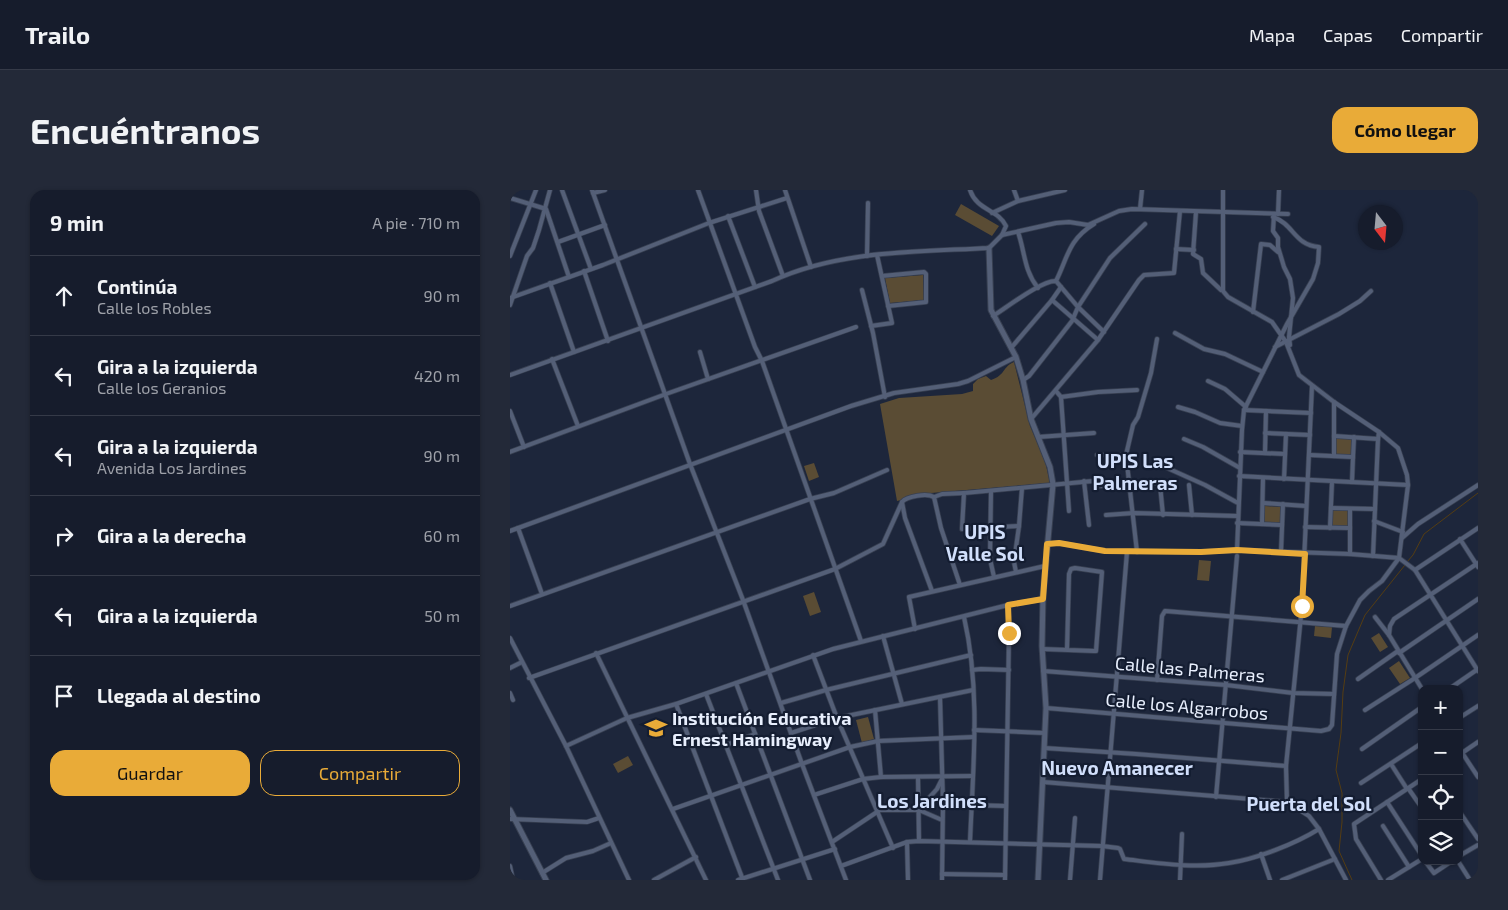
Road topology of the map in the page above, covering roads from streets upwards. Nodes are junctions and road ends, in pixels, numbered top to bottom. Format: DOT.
graph roads {
  1 [pos="536,190"];
  2 [pos="550,190"];
  3 [pos="562,190"];
  4 [pos="605,190"];
  5 [pos="698,190"];
  6 [pos="756,190"];
  7 [pos="785,190"];
  8 [pos="970,190"];
  9 [pos="1014,190"];
  10 [pos="1065,190"];
  11 [pos="1142,190"];
  12 [pos="1223,190"];
  13 [pos="1279,190"];
  14 [pos="593,192"];
  15 [pos="1045,192"];
  16 [pos="510,198"];
  17 [pos="787,198"];
  18 [pos="1018,201"];
  19 [pos="868,203"];
  20 [pos="530,205"];
  21 [pos="759,207"];
  22 [pos="546,209"];
  23 [pos="1140,209"];
  24 [pos="1180,211"];
  25 [pos="1196,212"];
  26 [pos="1222,212"];
  27 [pos="992,213"];
  28 [pos="1288,214"];
  29 [pos="1275,215"];
  30 [pos="728,216"];
  31 [pos="1101,220"];
  32 [pos="710,223"];
  33 [pos="1145,224"];
  34 [pos="605,225"];
  35 [pos="1018,232"];
  36 [pos="579,234"];
  37 [pos="1002,235"];
  38 [pos="558,242"];
  39 [pos="989,248"];
  40 [pos="1176,249"];
  41 [pos="1194,250"];
  42 [pos="511,253"];
  43 [pos="1280,254"];
  44 [pos="877,255"];
  45 [pos="867,256"];
  46 [pos="618,259"];
  47 [pos="811,267"];
  48 [pos="591,269"];
  49 [pos="584,271"];
  50 [pos="783,276"];
  51 [pos="882,276"];
  52 [pos="569,277"];
  53 [pos="1056,281"];
  54 [pos="550,284"];
  55 [pos="755,287"];
  56 [pos="1061,287"];
  57 [pos="1038,288"];
  58 [pos="862,290"];
  59 [pos="1371,291"];
  60 [pos="1222,292"];
  61 [pos="735,294"];
  62 [pos="512,297"];
  63 [pos="1052,300"];
  64 [pos="510,305"];
  65 [pos="888,306"];
  66 [pos="1078,307"];
  67 [pos="1253,312"];
  68 [pos="1291,315"];
  69 [pos="993,316"];
  70 [pos="1074,318"];
  71 [pos="871,326"];
  72 [pos="856,327"];
  73 [pos="642,328"];
  74 [pos="1104,332"];
  75 [pos="1176,333"];
  76 [pos="1282,334"];
  77 [pos="1157,339"];
  78 [pos="1098,340"];
  79 [pos="608,341"];
  80 [pos="1288,341"];
  81 [pos="1275,347"];
  82 [pos="1011,348"];
  83 [pos="574,352"];
  84 [pos="700,352"];
  85 [pos="1016,358"];
  86 [pos="552,359"];
  87 [pos="762,361"];
  88 [pos="1264,372"];
  89 [pos="510,375"];
  90 [pos="708,379"];
  91 [pos="1023,380"];
  92 [pos="1208,381"];
  93 [pos="1312,386"];
  94 [pos="1137,390"];
  95 [pos="1056,391"];
  96 [pos="666,394"];
  97 [pos="885,396"];
  98 [pos="1061,397"];
  99 [pos="1334,402"];
  100 [pos="1178,407"];
  101 [pos="1245,409"];
  102 [pos="510,411"];
  103 [pos="1266,411"];
  104 [pos="1311,413"];
  105 [pos="1031,419"];
  106 [pos="578,426"];
  107 [pos="1242,426"];
  108 [pos="786,429"];
  109 [pos="1379,432"];
  110 [pos="1094,433"];
  111 [pos="1265,433"];
  112 [pos="1286,434"];
  113 [pos="1063,435"];
  114 [pos="1310,435"];
  115 [pos="1334,436"];
  116 [pos="1038,437"];
  117 [pos="1354,437"];
  118 [pos="1184,439"];
  119 [pos="1378,439"];
  120 [pos="524,447"];
  121 [pos="510,452"];
  122 [pos="1240,452"];
  123 [pos="1265,453"];
  124 [pos="1285,454"];
  125 [pos="1126,455"];
  126 [pos="1310,455"];
  127 [pos="1097,456"];
  128 [pos="1334,456"];
  129 [pos="1353,457"];
  130 [pos="690,464"];
  131 [pos="1165,467"];
  132 [pos="1240,468"];
  133 [pos="887,470"];
  134 [pos="1239,476"];
  135 [pos="1263,478"];
  136 [pos="1284,479"];
  137 [pos="1308,480"];
  138 [pos="1084,481"];
  139 [pos="1093,481"];
  140 [pos="1068,482"];
  141 [pos="1332,482"];
  142 [pos="1352,482"];
  143 [pos="1376,483"];
  144 [pos="1053,484"];
  145 [pos="1130,484"];
  146 [pos="1189,485"];
  147 [pos="1408,485"];
  148 [pos="1478,485"];
  149 [pos="1101,486"];
  150 [pos="1022,488"];
  151 [pos="991,491"];
  152 [pos="964,493"];
  153 [pos="934,497"];
  154 [pos="810,499"];
  155 [pos="902,502"];
  156 [pos="1238,503"];
  157 [pos="1263,503"];
  158 [pos="1283,504"];
  159 [pos="1306,506"];
  160 [pos="1331,508"];
  161 [pos="1350,509"];
  162 [pos="1375,509"];
  163 [pos="1069,511"];
  164 [pos="1134,513"];
  165 [pos="1163,514"];
  166 [pos="1106,515"];
  167 [pos="1192,515"];
  168 [pos="1237,516"];
  169 [pos="1374,521"];
  170 [pos="1237,523"];
  171 [pos="1262,524"];
  172 [pos="1089,525"];
  173 [pos="1282,525"];
  174 [pos="1019,526"];
  175 [pos="1305,526"];
  176 [pos="518,528"];
  177 [pos="991,528"];
  178 [pos="1330,528"];
  179 [pos="1350,528"];
  180 [pos="1478,528"];
  181 [pos="510,530"];
  182 [pos="1403,532"];
  183 [pos="717,533"];
  184 [pos="1402,538"];
  185 [pos="1460,539"];
  186 [pos="1047,544"];
  187 [pos="1237,550"];
  188 [pos="1128,552"];
  189 [pos="1137,552"];
  190 [pos="1281,552"];
  191 [pos="1305,554"];
  192 [pos="1350,554"];
  193 [pos="1237,556"];
  194 [pos="1373,556"];
  195 [pos="1399,558"];
  196 [pos="1478,565"];
  197 [pos="1046,566"];
  198 [pos="834,569"];
  199 [pos="1414,570"];
  200 [pos="1016,572"];
  201 [pos="994,577"];
  202 [pos="960,585"];
  203 [pos="932,591"];
  204 [pos="542,594"];
  205 [pos="1430,595"];
  206 [pos="1043,599"];
  207 [pos="1478,599"];
  208 [pos="743,600"];
  209 [pos="1008,605"];
  210 [pos="510,606"];
  211 [pos="964,617"];
  212 [pos="1232,617"];
  213 [pos="1375,617"];
  214 [pos="1446,621"];
  215 [pos="1300,622"];
  216 [pos="1346,626"];
  217 [pos="915,629"];
  218 [pos="1389,635"];
  219 [pos="1478,635"];
  220 [pos="883,636"];
  221 [pos="510,638"];
  222 [pos="861,642"];
  223 [pos="1462,646"];
  224 [pos="1042,649"];
  225 [pos="1067,650"];
  226 [pos="1398,652"];
  227 [pos="596,653"];
  228 [pos="813,655"];
  229 [pos="971,655"];
  230 [pos="522,662"];
  231 [pos="510,668"];
  232 [pos="972,670"];
  233 [pos="1008,670"];
  234 [pos="1478,670"];
  235 [pos="768,671"];
  236 [pos="1043,671"];
  237 [pos="893,674"];
  238 [pos="1118,677"];
  239 [pos="529,678"];
  240 [pos="1415,678"];
  241 [pos="1358,679"];
  242 [pos="1158,680"];
  243 [pos="736,683"];
  244 [pos="1226,685"];
  245 [pos="1419,685"];
  246 [pos="1455,685"];
  247 [pos="826,690"];
  248 [pos="974,690"];
  249 [pos="510,693"];
  250 [pos="1293,693"];
  251 [pos="706,694"];
  252 [pos="1334,694"];
  253 [pos="940,697"];
  254 [pos="513,700"];
  255 [pos="781,703"];
  256 [pos="676,704"];
  257 [pos="902,704"];
  258 [pos="1478,706"];
  259 [pos="1046,708"];
  260 [pos="875,710"];
  261 [pos="1365,710"];
  262 [pos="1418,710"];
  263 [pos="1115,715"];
  264 [pos="1463,715"];
  265 [pos="627,718"];
  266 [pos="838,718"];
  267 [pos="1222,724"];
  268 [pos="1289,728"];
  269 [pos="974,730"];
  270 [pos="1007,730"];
  271 [pos="791,733"];
  272 [pos="1045,733"];
  273 [pos="755,734"];
  274 [pos="974,737"];
  275 [pos="941,738"];
  276 [pos="878,741"];
  277 [pos="1478,742"];
  278 [pos="726,745"];
  279 [pos="566,746"];
  280 [pos="1418,746"];
  281 [pos="850,747"];
  282 [pos="1044,748"];
  283 [pos="1362,749"];
  284 [pos="1111,752"];
  285 [pos="1463,753"];
  286 [pos="1463,757"];
  287 [pos="1219,760"];
  288 [pos="802,764"];
  289 [pos="1391,764"];
  290 [pos="1286,766"];
  291 [pos="770,775"];
  292 [pos="881,776"];
  293 [pos="972,776"];
  294 [pos="918,777"];
  295 [pos="1478,777"];
  296 [pos="942,778"];
  297 [pos="863,779"];
  298 [pos="1043,782"];
  299 [pos="1361,782"];
  300 [pos="1418,782"];
  301 [pos="742,785"];
  302 [pos="1108,788"];
  303 [pos="1407,789"];
  304 [pos="814,795"];
  305 [pos="711,796"];
  306 [pos="1216,797"];
  307 [pos="1287,802"];
  308 [pos="1387,802"];
  309 [pos="1418,803"];
  310 [pos="971,805"];
  311 [pos="1006,806"];
  312 [pos="673,809"];
  313 [pos="510,810"];
  314 [pos="877,810"];
  315 [pos="919,810"];
  316 [pos="1463,817"];
  317 [pos="599,818"];
  318 [pos="1075,818"];
  319 [pos="512,819"];
  320 [pos="942,820"];
  321 [pos="1383,826"];
  322 [pos="1319,829"];
  323 [pos="1182,834"];
  324 [pos="1478,840"];
  325 [pos="832,842"];
  326 [pos="908,842"];
  327 [pos="918,842"];
  328 [pos="943,842"];
  329 [pos="970,842"];
  330 [pos="612,843"];
  331 [pos="1005,843"];
  332 [pos="1040,844"];
  333 [pos="1072,845"];
  334 [pos="1478,845"];
  335 [pos="1102,846"];
  336 [pos="893,848"];
  337 [pos="835,849"];
  338 [pos="1418,851"];
  339 [pos="1261,854"];
  340 [pos="1463,854"];
  341 [pos="696,857"];
  342 [pos="1335,858"];
  343 [pos="802,859"];
  344 [pos="1418,860"];
  345 [pos="1180,865"];
  346 [pos="1428,865"];
  347 [pos="1446,865"];
  348 [pos="1461,865"];
  349 [pos="510,866"];
  350 [pos="841,866"];
  351 [pos="1409,867"];
  352 [pos="774,869"];
  353 [pos="542,873"];
  354 [pos="942,874"];
  355 [pos="1005,874"];
  356 [pos="973,875"];
  357 [pos="908,879"];
  358 [pos="513,880"];
  359 [pos="546,880"];
  360 [pos="629,880"];
  361 [pos="654,880"];
  362 [pos="706,880"];
  363 [pos="741,880"];
  364 [pos="778,880"];
  365 [pos="810,880"];
  366 [pos="846,880"];
  367 [pos="902,880"];
  368 [pos="942,880"];
  369 [pos="973,880"];
  370 [pos="1005,880"];
  371 [pos="1038,880"];
  372 [pos="1070,880"];
  373 [pos="1100,880"];
  374 [pos="1180,880"];
  375 [pos="1270,880"];
  376 [pos="1282,880"];
  377 [pos="1346,880"];
  378 [pos="1381,880"];
  379 [pos="1388,880"];
  380 [pos="1470,880"];
  1 -- 20 [label="street"];
  2 -- 22 [label="street"];
  3 -- 36 [label="street"];
  4 -- 14 [label="street"];
  5 -- 32 [label="street"];
  6 -- 21 [label="street"];
  7 -- 17 [label="street"];
  8 -- 27 [label="street"];
  9 -- 18 [label="street"];
  10 -- 15 [label="street"];
  11 -- 23 [label="street"];
  12 -- 26 [label="street"];
  13 -- 29 [label="street"];
  14 -- 34 [label="street"];
  15 -- 18 [label="street"];
  16 -- 20 [label="street"];
  17 -- 21 [label="street"];
  17 -- 47 [label="street"];
  18 -- 27 [label="street"];
  19 -- 45 [label="street"];
  20 -- 22 [label="street"];
  20 -- 42 [label="street"];
  21 -- 30 [label="street"];
  21 -- 50 [label="street"];
  22 -- 38 [label="street"];
  22 -- 62 [label="street"];
  23 -- 24 [label="street"];
  23 -- 31 [label="street"];
  24 -- 25 [label="street"];
  24 -- 40 [label="street"];
  25 -- 26 [label="street"];
  25 -- 41 [label="street"];
  26 -- 29 [label="street"];
  26 -- 60 [label="street"];
  27 -- 37 [label="street"];
  28 -- 29 [label="street"];
  29 -- 43 [label="street"];
  29 -- 68 [label="street"];
  30 -- 32 [label="street"];
  30 -- 55 [label="street"];
  31 -- 35 [label="street"];
  31 -- 53 [label="street"];
  32 -- 46 [label="street"];
  32 -- 61 [label="street"];
  33 -- 66 [label="street"];
  34 -- 36 [label="street"];
  34 -- 46 [label="street"];
  35 -- 37 [label="street"];
  35 -- 57 [label="street"];
  36 -- 38 [label="street"];
  36 -- 48 [label="street"];
  37 -- 39 [label="street"];
  38 -- 52 [label="street"];
  39 -- 44 [label="street"];
  39 -- 69 [label="street"];
  40 -- 41 [label="street"];
  40 -- 74 [label="street"];
  41 -- 60 [label="street"];
  43 -- 67 [label="street"];
  43 -- 68 [label="street"];
  44 -- 45 [label="street"];
  44 -- 51 [label="street"];
  45 -- 47 [label="street"];
  46 -- 48 [label="street"];
  46 -- 73 [label="street"];
  47 -- 50 [label="street"];
  48 -- 49 [label="street"];
  49 -- 52 [label="street"];
  49 -- 79 [label="street"];
  50 -- 55 [label="street"];
  51 -- 65 [label="street"];
  51 -- 65 [label="street"];
  52 -- 54 [label="street"];
  53 -- 56 [label="street"];
  53 -- 57 [label="street"];
  54 -- 62 [label="street"];
  54 -- 83 [label="street"];
  55 -- 61 [label="street"];
  56 -- 63 [label="street"];
  56 -- 66 [label="street"];
  57 -- 69 [label="street"];
  58 -- 71 [label="street"];
  59 -- 80 [label="street"];
  60 -- 67 [label="street"];
  61 -- 73 [label="street"];
  61 -- 87 [label="street"];
  62 -- 64 [label="street"];
  63 -- 70 [label="street"];
  63 -- 82 [label="street"];
  65 -- 71 [label="street"];
  66 -- 70 [label="street"];
  66 -- 74 [label="street"];
  67 -- 76 [label="street"];
  68 -- 76 [label="street"];
  68 -- 80 [label="street"];
  69 -- 82 [label="street"];
  70 -- 78 [label="street"];
  70 -- 91 [label="street"];
  71 -- 97 [label="street"];
  72 -- 87 [label="street"];
  73 -- 79 [label="street"];
  73 -- 96 [label="street"];
  74 -- 78 [label="street"];
  75 -- 88 [label="street"];
  76 -- 80 [label="street"];
  76 -- 81 [label="street"];
  77 -- 125 [label="street"];
  78 -- 95 [label="street"];
  79 -- 83 [label="street"];
  80 -- 81 [label="street"];
  80 -- 93 [label="street"];
  81 -- 88 [label="street"];
  82 -- 85 [label="street"];
  83 -- 86 [label="street"];
  84 -- 90 [label="street"];
  85 -- 91 [label="street"];
  85 -- 97 [label="street"];
  86 -- 89 [label="street"];
  86 -- 106 [label="street"];
  87 -- 90 [label="street"];
  87 -- 108 [label="street"];
  88 -- 101 [label="street"];
  90 -- 96 [label="street"];
  91 -- 105 [label="street"];
  92 -- 101 [label="street"];
  93 -- 99 [label="street"];
  93 -- 104 [label="street"];
  94 -- 98 [label="street"];
  95 -- 98 [label="street"];
  95 -- 105 [label="street"];
  96 -- 106 [label="street"];
  96 -- 130 [label="street"];
  97 -- 108 [label="street"];
  98 -- 113 [label="street"];
  99 -- 109 [label="street"];
  99 -- 115 [label="street"];
  100 -- 107 [label="street"];
  101 -- 103 [label="street"];
  101 -- 107 [label="street"];
  102 -- 120 [label="street"];
  103 -- 104 [label="street"];
  103 -- 111 [label="street"];
  104 -- 114 [label="street"];
  105 -- 116 [label="street"];
  106 -- 120 [label="street"];
  107 -- 122 [label="street"];
  108 -- 130 [label="street"];
  108 -- 154 [label="street"];
  109 -- 119 [label="street"];
  109 -- 147 [label="street"];
  110 -- 113 [label="street"];
  111 -- 112 [label="street"];
  111 -- 123 [label="street"];
  112 -- 114 [label="street"];
  112 -- 124 [label="street"];
  113 -- 116 [label="street"];
  113 -- 140 [label="street"];
  114 -- 126 [label="street"];
  115 -- 117 [label="street"];
  115 -- 128 [label="street"];
  116 -- 144 [label="street"];
  117 -- 119 [label="street"];
  117 -- 129 [label="street"];
  118 -- 132 [label="street"];
  119 -- 143 [label="street"];
  120 -- 121 [label="street"];
  122 -- 123 [label="street"];
  122 -- 132 [label="street"];
  123 -- 124 [label="street"];
  124 -- 136 [label="street"];
  125 -- 127 [label="street"];
  125 -- 145 [label="street"];
  126 -- 128 [label="street"];
  126 -- 137 [label="street"];
  128 -- 129 [label="street"];
  129 -- 142 [label="street"];
  130 -- 176 [label="street"];
  130 -- 183 [label="street"];
  131 -- 156 [label="street"];
  132 -- 134 [label="street"];
  133 -- 154 [label="street"];
  134 -- 135 [label="street"];
  134 -- 156 [label="street"];
  135 -- 136 [label="street"];
  135 -- 157 [label="street"];
  136 -- 137 [label="street"];
  137 -- 141 [label="street"];
  137 -- 159 [label="street"];
  138 -- 139 [label="street"];
  138 -- 140 [label="street"];
  138 -- 172 [label="street"];
  140 -- 144 [label="street"];
  140 -- 163 [label="street"];
  141 -- 142 [label="street"];
  141 -- 160 [label="street"];
  142 -- 143 [label="street"];
  143 -- 147 [label="street"];
  143 -- 162 [label="street"];
  144 -- 150 [label="street"];
  144 -- 186 [label="street"];
  145 -- 149 [label="street"];
  145 -- 164 [label="street"];
  145 -- 165 [label="street"];
  146 -- 167 [label="street"];
  147 -- 182 [label="street"];
  148 -- 184 [label="street"];
  150 -- 151 [label="street"];
  150 -- 174 [label="street"];
  151 -- 152 [label="street"];
  151 -- 177 [label="street"];
  152 -- 153 [label="street"];
  152 -- 177 [label="street"];
  153 -- 155 [label="street"];
  153 -- 202 [label="street"];
  154 -- 183 [label="street"];
  154 -- 198 [label="street"];
  155 -- 198 [label="street"];
  155 -- 203 [label="street"];
  156 -- 168 [label="street"];
  157 -- 158 [label="street"];
  157 -- 171 [label="street"];
  158 -- 159 [label="street"];
  158 -- 173 [label="street"];
  159 -- 175 [label="street"];
  160 -- 161 [label="street"];
  160 -- 178 [label="street"];
  161 -- 162 [label="street"];
  161 -- 179 [label="street"];
  162 -- 169 [label="street"];
  164 -- 165 [label="street"];
  164 -- 166 [label="street"];
  164 -- 189 [label="street"];
  165 -- 167 [label="street"];
  167 -- 168 [label="street"];
  168 -- 170 [label="street"];
  169 -- 182 [label="street"];
  169 -- 194 [label="street"];
  170 -- 171 [label="street"];
  170 -- 187 [label="street"];
  171 -- 173 [label="street"];
  173 -- 190 [label="street"];
  174 -- 177 [label="street"];
  174 -- 200 [label="street"];
  175 -- 178 [label="street"];
  175 -- 191 [label="street"];
  176 -- 181 [label="street"];
  176 -- 204 [label="street"];
  177 -- 201 [label="street"];
  178 -- 179 [label="street"];
  179 -- 192 [label="street"];
  180 -- 185 [label="street"];
  182 -- 184 [label="street"];
  183 -- 204 [label="street"];
  183 -- 208 [label="street"];
  184 -- 195 [label="street"];
  185 -- 196 [label="street"];
  185 -- 199 [label="street"];
  186 -- 188 [label="street"];
  186 -- 197 [label="street"];
  187 -- 189 [label="street"];
  187 -- 190 [label="street"];
  188 -- 189 [label="street"];
  188 -- 238 [label="street"];
  190 -- 191 [label="street"];
  191 -- 192 [label="street"];
  191 -- 215 [label="street"];
  192 -- 194 [label="street"];
  193 -- 212 [label="street"];
  194 -- 195 [label="street"];
  195 -- 199 [label="street"];
  195 -- 216 [label="street"];
  196 -- 205 [label="street"];
  197 -- 200 [label="street"];
  197 -- 206 [label="street"];
  198 -- 208 [label="street"];
  198 -- 222 [label="street"];
  199 -- 205 [label="street"];
  200 -- 201 [label="street"];
  201 -- 202 [label="street"];
  202 -- 203 [label="street"];
  203 -- 217 [label="street"];
  204 -- 210 [label="street"];
  205 -- 214 [label="street"];
  205 -- 218 [label="street"];
  206 -- 209 [label="street"];
  206 -- 224 [label="street"];
  207 -- 214 [label="street"];
  208 -- 227 [label="street"];
  208 -- 235 [label="street"];
  209 -- 211 [label="street"];
  209 -- 233 [label="street"];
  211 -- 217 [label="street"];
  211 -- 229 [label="street"];
  212 -- 215 [label="street"];
  212 -- 242 [label="street"];
  212 -- 244 [label="street"];
  213 -- 218 [label="street"];
  214 -- 223 [label="street"];
  214 -- 226 [label="street"];
  215 -- 216 [label="street"];
  215 -- 250 [label="street"];
  216 -- 252 [label="street"];
  217 -- 220 [label="street"];
  218 -- 226 [label="street"];
  219 -- 223 [label="street"];
  220 -- 222 [label="street"];
  220 -- 237 [label="street"];
  221 -- 230 [label="street"];
  222 -- 228 [label="street"];
  223 -- 234 [label="street"];
  223 -- 240 [label="street"];
  224 -- 225 [label="street"];
  224 -- 236 [label="street"];
  225 -- 225 [label="street"];
  226 -- 240 [label="street"];
  226 -- 241 [label="street"];
  227 -- 239 [label="street"];
  227 -- 265 [label="street"];
  228 -- 235 [label="street"];
  228 -- 247 [label="street"];
  229 -- 232 [label="street"];
  229 -- 237 [label="street"];
  230 -- 231 [label="street"];
  230 -- 239 [label="street"];
  232 -- 233 [label="street"];
  232 -- 248 [label="street"];
  233 -- 270 [label="street"];
  234 -- 246 [label="street"];
  235 -- 243 [label="street"];
  235 -- 255 [label="street"];
  236 -- 238 [label="street, Calle las Palmeras"];
  236 -- 259 [label="street"];
  237 -- 247 [label="street"];
  237 -- 257 [label="street"];
  238 -- 242 [label="street, Calle las Palmeras"];
  238 -- 263 [label="street"];
  239 -- 279 [label="street"];
  240 -- 245 [label="street"];
  240 -- 261 [label="street"];
  242 -- 244 [label="street, Calle las Palmeras"];
  243 -- 251 [label="street"];
  243 -- 273 [label="street"];
  244 -- 250 [label="street, Calle las Palmeras"];
  244 -- 267 [label="street"];
  247 -- 255 [label="street"];
  247 -- 266 [label="street"];
  248 -- 253 [label="street"];
  248 -- 269 [label="street"];
  249 -- 254 [label="street"];
  250 -- 252 [label="street, Calle las Palmeras"];
  250 -- 268 [label="street"];
  251 -- 256 [label="street"];
  251 -- 278 [label="street"];
  252 -- 268 [label="street, Calle los Algarrobos"];
  253 -- 257 [label="street"];
  253 -- 275 [label="street"];
  255 -- 271 [label="street"];
  256 -- 265 [label="street"];
  256 -- 305 [label="street"];
  257 -- 260 [label="street"];
  258 -- 264 [label="street"];
  259 -- 263 [label="street, Calle los Algarrobos"];
  259 -- 272 [label="street"];
  260 -- 266 [label="street"];
  260 -- 276 [label="street"];
  262 -- 283 [label="street"];
  263 -- 267 [label="street, Calle los Algarrobos"];
  263 -- 284 [label="street"];
  265 -- 279 [label="street"];
  265 -- 312 [label="street"];
  266 -- 271 [label="street"];
  266 -- 281 [label="street"];
  267 -- 268 [label="street, Calle los Algarrobos"];
  267 -- 287 [label="street"];
  268 -- 290 [label="street"];
  269 -- 270 [label="street"];
  269 -- 274 [label="street"];
  270 -- 272 [label="street"];
  270 -- 311 [label="street"];
  271 -- 288 [label="street"];
  272 -- 282 [label="street"];
  273 -- 278 [label="street"];
  273 -- 291 [label="street"];
  274 -- 275 [label="street"];
  274 -- 293 [label="street"];
  275 -- 276 [label="street"];
  275 -- 296 [label="street"];
  276 -- 281 [label="street"];
  276 -- 292 [label="street"];
  277 -- 285 [label="street"];
  278 -- 301 [label="street"];
  279 -- 317 [label="street"];
  280 -- 289 [label="street"];
  281 -- 288 [label="street"];
  281 -- 297 [label="street"];
  282 -- 284 [label="street"];
  282 -- 298 [label="street"];
  284 -- 287 [label="street"];
  284 -- 302 [label="street"];
  286 -- 295 [label="street"];
  287 -- 290 [label="street"];
  287 -- 306 [label="street"];
  288 -- 291 [label="street"];
  288 -- 304 [label="street"];
  289 -- 299 [label="street"];
  289 -- 303 [label="street"];
  290 -- 307 [label="street"];
  291 -- 301 [label="street"];
  291 -- 343 [label="street"];
  292 -- 294 [label="street"];
  292 -- 297 [label="street"];
  293 -- 296 [label="street"];
  293 -- 310 [label="street"];
  294 -- 296 [label="street"];
  294 -- 315 [label="street"];
  296 -- 315 [label="street"];
  296 -- 320 [label="street"];
  297 -- 304 [label="street"];
  297 -- 314 [label="street"];
  298 -- 302 [label="street"];
  298 -- 332 [label="street"];
  300 -- 303 [label="street"];
  301 -- 305 [label="street"];
  301 -- 352 [label="street"];
  302 -- 306 [label="street"];
  302 -- 335 [label="street"];
  303 -- 308 [label="street"];
  303 -- 309 [label="street"];
  304 -- 325 [label="street"];
  305 -- 312 [label="street"];
  305 -- 363 [label="street"];
  306 -- 307 [label="street"];
  307 -- 322 [label="street"];
  308 -- 338 [label="street"];
  308 -- 378 [label="street"];
  310 -- 311 [label="street"];
  310 -- 329 [label="street"];
  311 -- 331 [label="street"];
  312 -- 341 [label="street"];
  313 -- 319 [label="street"];
  314 -- 315 [label="street"];
  314 -- 325 [label="street"];
  314 -- 336 [label="street"];
  315 -- 320 [label="street"];
  315 -- 327 [label="street"];
  316 -- 324 [label="street"];
  317 -- 319 [label="street"];
  317 -- 330 [label="street"];
  318 -- 333 [label="street"];
  319 -- 353 [label="street"];
  320 -- 328 [label="street"];
  321 -- 351 [label="street"];
  322 -- 339 [label="street"];
  322 -- 342 [label="street"];
  323 -- 345 [label="street"];
  325 -- 337 [label="street"];
  326 -- 327 [label="street"];
  326 -- 336 [label="street"];
  326 -- 357 [label="street"];
  327 -- 328 [label="street"];
  328 -- 329 [label="street"];
  328 -- 354 [label="street"];
  329 -- 331 [label="street"];
  330 -- 353 [label="street"];
  330 -- 360 [label="street"];
  331 -- 332 [label="street"];
  331 -- 355 [label="street"];
  332 -- 333 [label="street"];
  332 -- 371 [label="street"];
  333 -- 335 [label="street"];
  333 -- 372 [label="street"];
  334 -- 340 [label="street"];
  335 -- 345 [label="street"];
  335 -- 373 [label="street"];
  336 -- 350 [label="street"];
  337 -- 343 [label="street"];
  337 -- 350 [label="street"];
  339 -- 345 [label="street"];
  339 -- 375 [label="street"];
  341 -- 361 [label="street"];
  341 -- 362 [label="street"];
  342 -- 376 [label="street"];
  342 -- 377 [label="street"];
  343 -- 352 [label="street"];
  343 -- 365 [label="street"];
  344 -- 351 [label="street"];
  345 -- 374 [label="street"];
  346 -- 347 [label="street"];
  348 -- 380 [label="street"];
  349 -- 358 [label="street"];
  350 -- 366 [label="street"];
  351 -- 379 [label="street"];
  352 -- 363 [label="street"];
  352 -- 364 [label="street"];
  353 -- 359 [label="street"];
  354 -- 356 [label="street"];
  354 -- 368 [label="street"];
  355 -- 356 [label="street"];
  355 -- 370 [label="street"];
  356 -- 369 [label="street"];
  357 -- 367 [label="street"];
}
